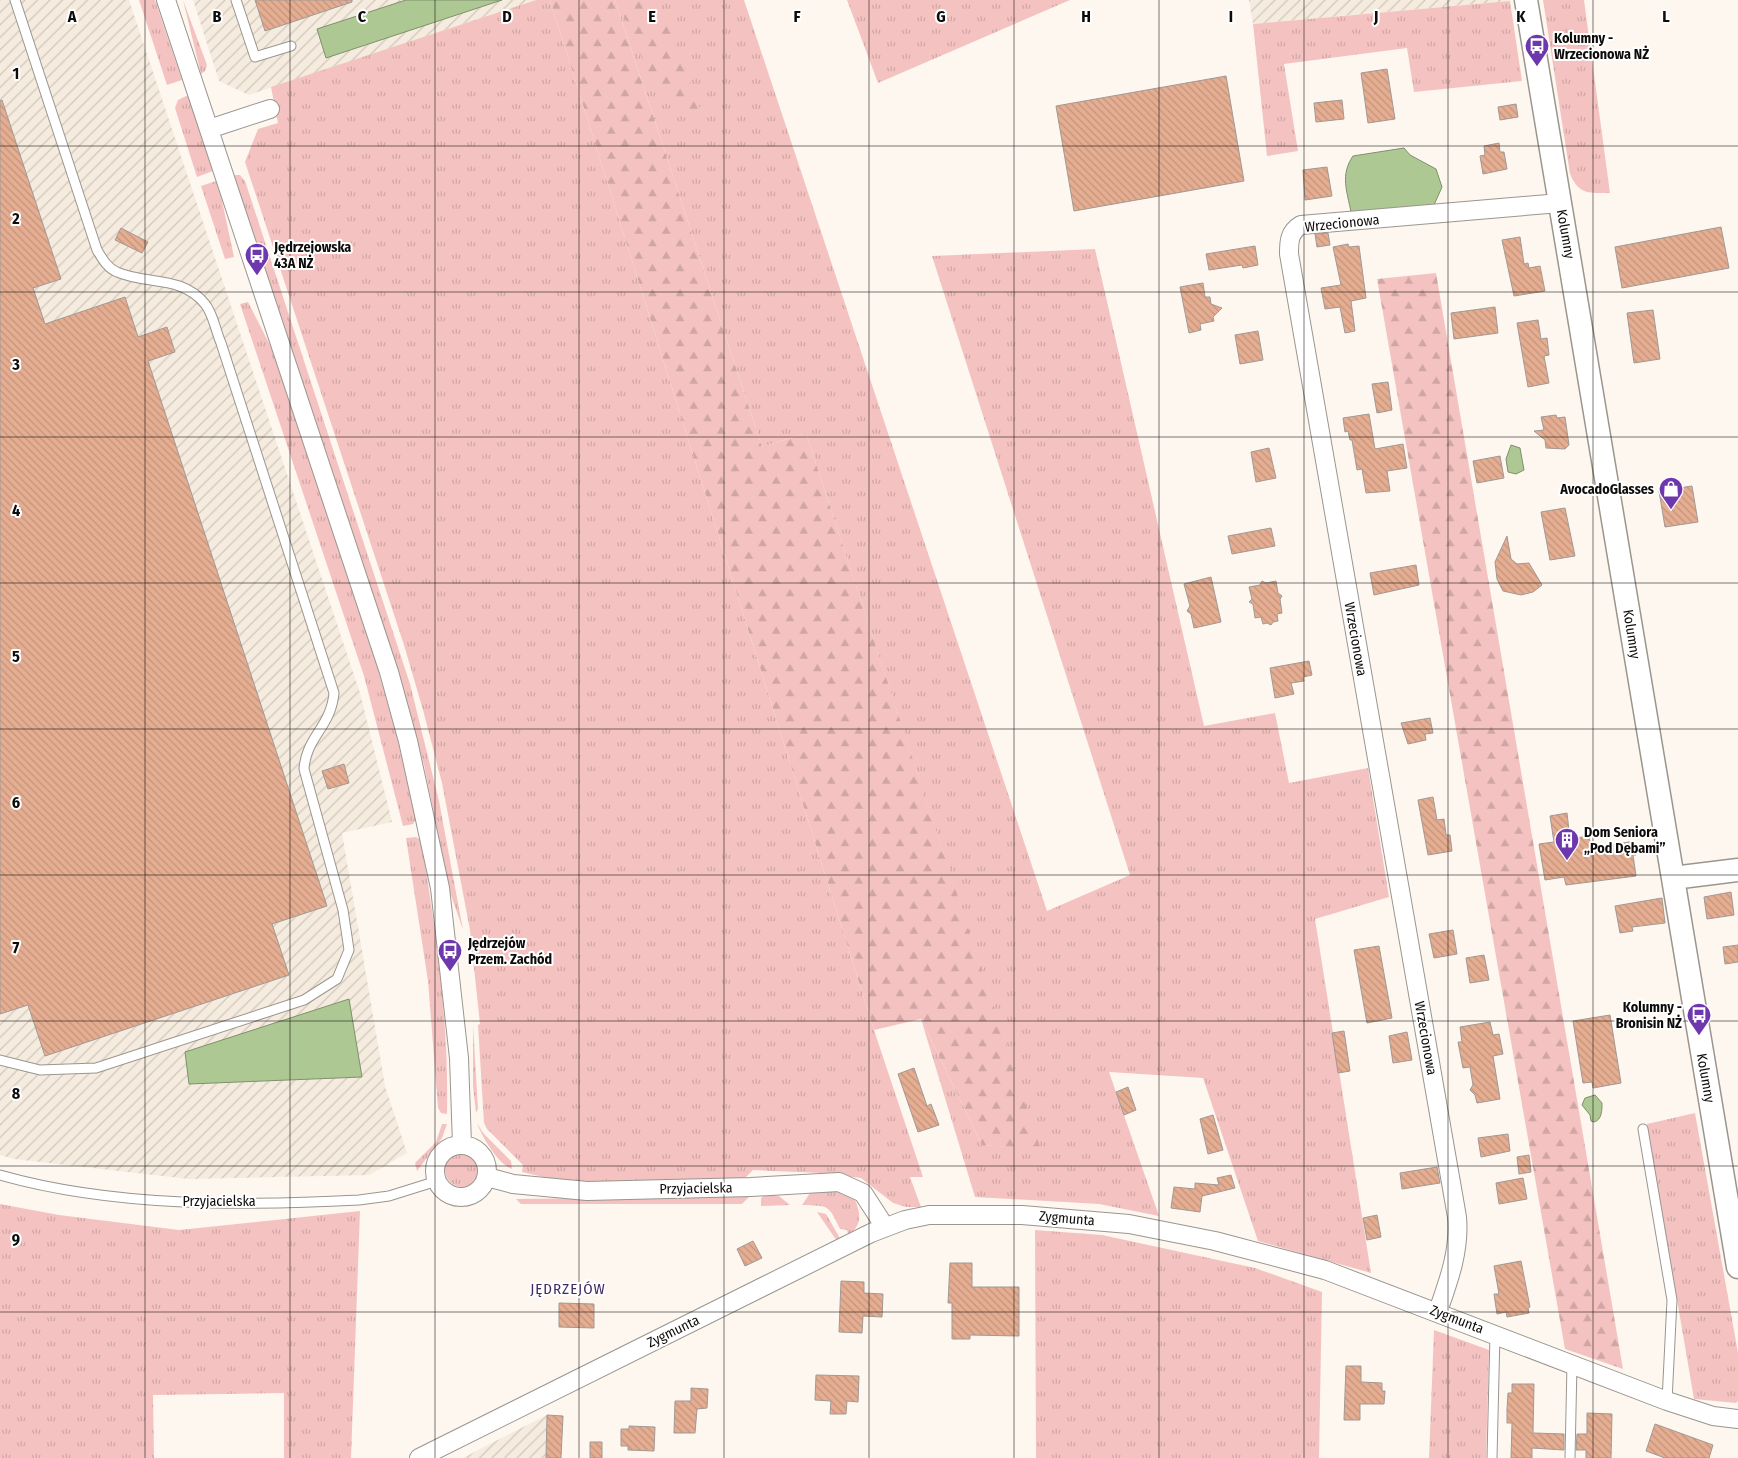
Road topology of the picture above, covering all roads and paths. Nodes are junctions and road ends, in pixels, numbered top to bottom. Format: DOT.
graph roads {
  1 [pos="15,0"];
  2 [pos="166,0"];
  3 [pos="236,0"];
  4 [pos="1526,0"];
  5 [pos="291,46"];
  6 [pos="270,109"];
  7 [pos="209,130"];
  8 [pos="1560,203"];
  9 [pos="1738,870"];
  10 [pos="1672,878"];
  11 [pos="0,1060"];
  12 [pos="1643,1129"];
  13 [pos="462,1145"];
  14 [pos="0,1175"];
  15 [pos="487,1177"];
  16 [pos="437,1181"];
  17 [pos="1732,1188"];
  18 [pos="885,1227"];
  19 [pos="1738,1268"];
  20 [pos="1438,1311"];
  21 [pos="1495,1334"];
  22 [pos="1572,1364"];
  23 [pos="1667,1401"];
  24 [pos="1738,1418"];
  25 [pos="419,1458"];
  26 [pos="1492,1458"];
  27 [pos="1570,1458"];
  1 -- 11 [label="lane"];
  2 -- 7 [label="street"];
  3 -- 5 [label="lane"];
  4 -- 8 [label="street, Kolumny"];
  6 -- 7 [label="street"];
  7 -- 13 [label="street"];
  8 -- 10 [label="street, Kolumny"];
  8 -- 20 [label="street, Wrzecionowa"];
  9 -- 10 [label="street"];
  10 -- 17 [label="street, Kolumny"];
  12 -- 23 [label="lane"];
  13 -- 15 [label="street"];
  13 -- 16 [label="street"];
  14 -- 16 [label="lane, Przyjacielska"];
  15 -- 16 [label="street"];
  15 -- 18 [label="street, Przyjacielska"];
  17 -- 19 [label="street, Kolumny"];
  18 -- 20 [label="street, Zygmunta"];
  18 -- 25 [label="street, Zygmunta"];
  20 -- 21 [label="street, Zygmunta"];
  21 -- 22 [label="street, Zygmunta"];
  21 -- 26 [label="lane"];
  22 -- 23 [label="street, Zygmunta"];
  22 -- 27 [label="lane"];
  23 -- 24 [label="street, Zygmunta"];
}
